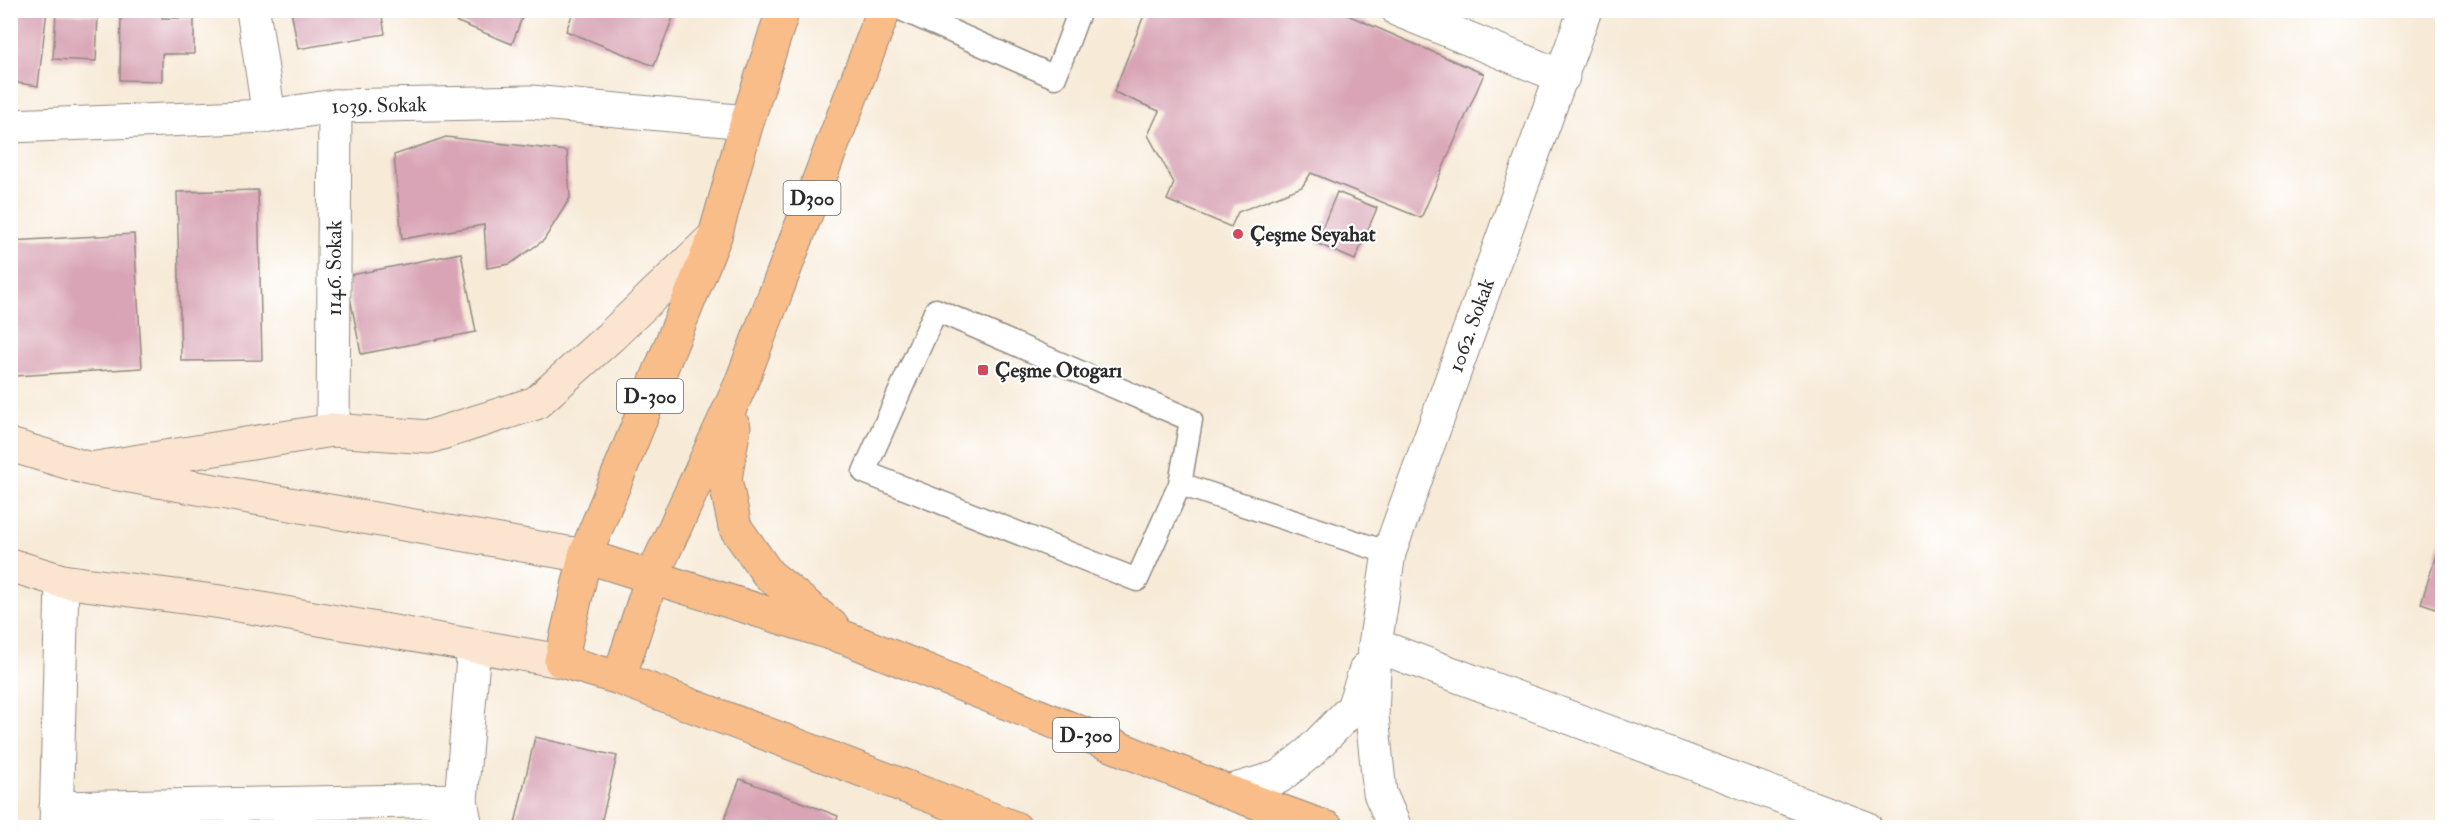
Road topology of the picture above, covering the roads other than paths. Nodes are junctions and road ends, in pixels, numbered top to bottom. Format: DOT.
graph roads {
  1 [pos="253,10"];
  2 [pos="783,10"];
  3 [pos="884,10"];
  4 [pos="903,10"];
  5 [pos="1080,10"];
  6 [pos="1398,10"];
  7 [pos="1585,10"];
  8 [pos="1563,77"];
  9 [pos="335,106"];
  10 [pos="269,116"];
  11 [pos="747,122"];
  12 [pos="10,126"];
  13 [pos="715,236"];
  14 [pos="740,386"];
  15 [pos="333,430"];
  16 [pos="10,445"];
  17 [pos="90,469"];
  18 [pos="1180,484"];
  19 [pos="1389,553"];
  20 [pos="585,556"];
  21 [pos="10,565"];
  22 [pos="652,577"];
  23 [pos="62,581"];
  24 [pos="846,638"];
  25 [pos="1375,645"];
  26 [pos="474,647"];
  27 [pos="561,661"];
  28 [pos="619,678"];
  29 [pos="1228,792"];
  30 [pos="464,814"];
  31 [pos="56,818"];
  32 [pos="1015,828"];
  33 [pos="1328,828"];
  34 [pos="1395,828"];
  35 [pos="1866,828"];
  1 -- 10 [label="street"];
  2 -- 11 [label="highway"];
  3 -- 14 [label="highway, D300"];
  4 -- 5 [label="lane"];
  6 -- 8 [label="street"];
  7 -- 8 [label="street, 1062. Sokak"];
  8 -- 19 [label="street, 1062. Sokak"];
  9 -- 10 [label="street, 1039. Sokak"];
  9 -- 11 [label="street, 1039. Sokak"];
  9 -- 15 [label="street, 1146. Sokak"];
  10 -- 12 [label="street, 1039. Sokak"];
  11 -- 13 [label="highway"];
  13 -- 15 [label="main road"];
  13 -- 20 [label="highway, D-300"];
  14 -- 22 [label="highway"];
  14 -- 24 [label="highway, D-300"];
  15 -- 17 [label="main road"];
  16 -- 17 [label="main road"];
  17 -- 20 [label="main road"];
  18 -- 18 [label="lane"];
  18 -- 19 [label="lane"];
  19 -- 25 [label="street, 1062. Sokak"];
  20 -- 22 [label="highway"];
  20 -- 27 [label="highway, D-300"];
  21 -- 23 [label="main road"];
  22 -- 24 [label="highway"];
  22 -- 28 [label="highway"];
  23 -- 26 [label="main road"];
  23 -- 31 [label="street"];
  24 -- 29 [label="highway, D-300"];
  25 -- 29 [label="street"];
  25 -- 34 [label="street"];
  25 -- 35 [label="street"];
  26 -- 27 [label="main road"];
  26 -- 30 [label="street"];
  27 -- 28 [label="highway"];
  28 -- 32 [label="highway"];
  29 -- 33 [label="highway, D-300"];
  30 -- 31 [label="street"];
}
